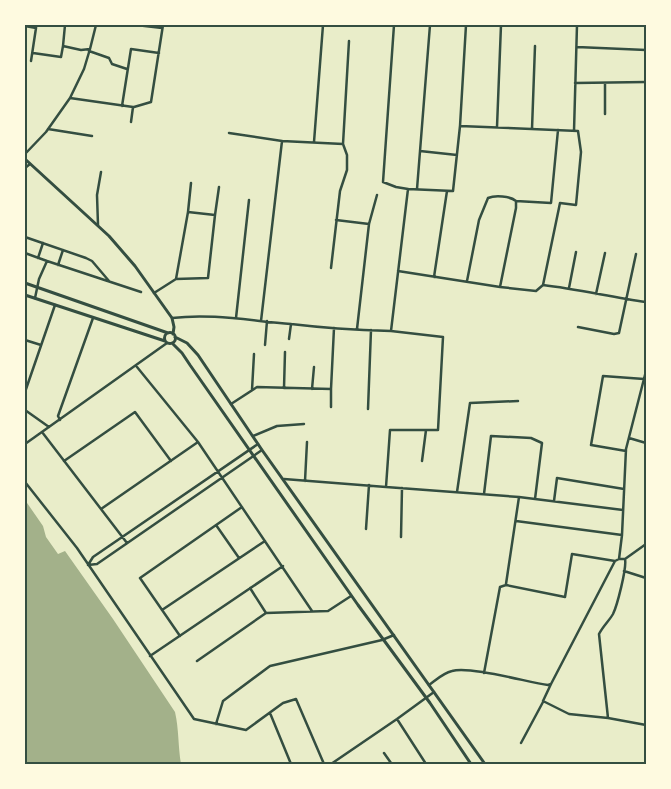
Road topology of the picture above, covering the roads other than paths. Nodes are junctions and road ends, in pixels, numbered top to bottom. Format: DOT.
graph roads {
  1 [pos="66,25"];
  2 [pos="96,25"];
  3 [pos="136,25"];
  4 [pos="323,25"];
  5 [pos="394,25"];
  6 [pos="430,25"];
  7 [pos="466,25"];
  8 [pos="501,25"];
  9 [pos="577,25"];
  10 [pos="25,26"];
  11 [pos="36,26"];
  12 [pos="163,26"];
  13 [pos="349,41"];
  14 [pos="62,46"];
  15 [pos="535,46"];
  16 [pos="577,48"];
  17 [pos="89,50"];
  18 [pos="646,50"];
  19 [pos="33,53"];
  20 [pos="158,53"];
  21 [pos="32,61"];
  22 [pos="127,69"];
  23 [pos="646,82"];
  24 [pos="575,83"];
  25 [pos="605,83"];
  26 [pos="70,98"];
  27 [pos="122,106"];
  28 [pos="133,107"];
  29 [pos="606,114"];
  30 [pos="131,122"];
  31 [pos="460,126"];
  32 [pos="498,127"];
  33 [pos="48,129"];
  34 [pos="532,129"];
  35 [pos="558,130"];
  36 [pos="574,131"];
  37 [pos="229,133"];
  38 [pos="92,136"];
  39 [pos="282,141"];
  40 [pos="314,142"];
  41 [pos="343,144"];
  42 [pos="420,150"];
  43 [pos="25,154"];
  44 [pos="457,155"];
  45 [pos="25,159"];
  46 [pos="30,164"];
  47 [pos="25,168"];
  48 [pos="101,172"];
  49 [pos="191,183"];
  50 [pos="219,186"];
  51 [pos="408,189"];
  52 [pos="417,189"];
  53 [pos="447,191"];
  54 [pos="377,194"];
  55 [pos="249,200"];
  56 [pos="516,201"];
  57 [pos="551,203"];
  58 [pos="560,203"];
  59 [pos="188,212"];
  60 [pos="215,215"];
  61 [pos="336,220"];
  62 [pos="369,224"];
  63 [pos="98,226"];
  64 [pos="25,237"];
  65 [pos="43,243"];
  66 [pos="62,250"];
  67 [pos="576,252"];
  68 [pos="25,253"];
  69 [pos="605,253"];
  70 [pos="636,254"];
  71 [pos="38,258"];
  72 [pos="47,261"];
  73 [pos="58,265"];
  74 [pos="331,268"];
  75 [pos="398,271"];
  76 [pos="434,277"];
  77 [pos="176,279"];
  78 [pos="468,281"];
  79 [pos="110,282"];
  80 [pos="25,283"];
  81 [pos="543,285"];
  82 [pos="38,287"];
  83 [pos="500,288"];
  84 [pos="569,288"];
  85 [pos="142,292"];
  86 [pos="154,293"];
  87 [pos="596,294"];
  88 [pos="25,295"];
  89 [pos="34,298"];
  90 [pos="625,299"];
  91 [pos="646,302"];
  92 [pos="55,305"];
  93 [pos="93,318"];
  94 [pos="172,318"];
  95 [pos="236,318"];
  96 [pos="261,321"];
  97 [pos="267,322"];
  98 [pos="291,324"];
  99 [pos="334,327"];
  100 [pos="578,327"];
  101 [pos="357,329"];
  102 [pos="371,330"];
  103 [pos="391,331"];
  104 [pos="168,333"];
  105 [pos="174,335"];
  106 [pos="289,339"];
  107 [pos="25,340"];
  108 [pos="168,343"];
  109 [pos="41,345"];
  110 [pos="265,345"];
  111 [pos="285,352"];
  112 [pos="254,354"];
  113 [pos="137,367"];
  114 [pos="314,367"];
  115 [pos="646,371"];
  116 [pos="644,380"];
  117 [pos="642,387"];
  118 [pos="284,388"];
  119 [pos="312,388"];
  120 [pos="646,388"];
  121 [pos="331,389"];
  122 [pos="252,390"];
  123 [pos="25,392"];
  124 [pos="518,401"];
  125 [pos="231,404"];
  126 [pos="331,406"];
  127 [pos="368,409"];
  128 [pos="25,410"];
  129 [pos="60,420"];
  130 [pos="304,424"];
  131 [pos="49,427"];
  132 [pos="426,430"];
  133 [pos="42,432"];
  134 [pos="253,436"];
  135 [pos="629,438"];
  136 [pos="198,442"];
  137 [pos="307,442"];
  138 [pos="646,443"];
  139 [pos="25,444"];
  140 [pos="258,444"];
  141 [pos="249,449"];
  142 [pos="262,450"];
  143 [pos="626,451"];
  144 [pos="253,456"];
  145 [pos="171,460"];
  146 [pos="422,460"];
  147 [pos="64,461"];
  148 [pos="218,471"];
  149 [pos="222,477"];
  150 [pos="284,479"];
  151 [pos="305,481"];
  152 [pos="25,482"];
  153 [pos="369,485"];
  154 [pos="386,486"];
  155 [pos="402,488"];
  156 [pos="624,489"];
  157 [pos="457,492"];
  158 [pos="484,494"];
  159 [pos="520,497"];
  160 [pos="535,499"];
  161 [pos="554,502"];
  162 [pos="242,507"];
  163 [pos="101,509"];
  164 [pos="623,510"];
  165 [pos="516,521"];
  166 [pos="216,525"];
  167 [pos="366,529"];
  168 [pos="622,535"];
  169 [pos="123,537"];
  170 [pos="401,537"];
  171 [pos="265,541"];
  172 [pos="127,543"];
  173 [pos="646,544"];
  174 [pos="239,558"];
  175 [pos="619,559"];
  176 [pos="625,559"];
  177 [pos="615,561"];
  178 [pos="88,565"];
  179 [pos="283,566"];
  180 [pos="624,571"];
  181 [pos="646,578"];
  182 [pos="506,585"];
  183 [pos="250,588"];
  184 [pos="351,596"];
  185 [pos="162,610"];
  186 [pos="312,611"];
  187 [pos="266,613"];
  188 [pos="394,635"];
  189 [pos="180,636"];
  190 [pos="382,640"];
  191 [pos="150,656"];
  192 [pos="197,661"];
  193 [pos="484,673"];
  194 [pos="551,684"];
  195 [pos="429,685"];
  196 [pos="434,692"];
  197 [pos="426,698"];
  198 [pos="543,702"];
  199 [pos="270,713"];
  200 [pos="608,718"];
  201 [pos="397,719"];
  202 [pos="216,724"];
  203 [pos="646,725"];
  204 [pos="521,743"];
  205 [pos="384,753"];
  206 [pos="291,764"];
  207 [pos="324,764"];
  208 [pos="331,764"];
  209 [pos="391,764"];
  210 [pos="426,764"];
  211 [pos="471,764"];
  212 [pos="486,764"];
  1 -- 14 [label="street"];
  2 -- 17 [label="street"];
  3 -- 12 [label="street"];
  4 -- 40 [label="street"];
  5 -- 51 [label="street"];
  6 -- 42 [label="street"];
  7 -- 31 [label="street"];
  8 -- 32 [label="street"];
  9 -- 16 [label="street"];
  10 -- 11 [label="street"];
  11 -- 19 [label="street"];
  12 -- 20 [label="street"];
  13 -- 41 [label="street"];
  14 -- 17 [label="street"];
  14 -- 19 [label="street"];
  15 -- 34 [label="street"];
  16 -- 18 [label="street"];
  16 -- 24 [label="street"];
  17 -- 22 [label="street"];
  17 -- 26 [label="street"];
  19 -- 21 [label="street"];
  20 -- 22 [label="street"];
  20 -- 28 [label="street"];
  22 -- 27 [label="street"];
  23 -- 25 [label="street"];
  24 -- 25 [label="street"];
  24 -- 36 [label="street"];
  25 -- 29 [label="street"];
  26 -- 27 [label="street"];
  26 -- 33 [label="street"];
  27 -- 28 [label="street"];
  28 -- 30 [label="street"];
  31 -- 32 [label="street"];
  31 -- 44 [label="street"];
  32 -- 34 [label="street"];
  33 -- 38 [label="street"];
  33 -- 43 [label="street"];
  34 -- 35 [label="street"];
  35 -- 36 [label="street"];
  35 -- 57 [label="street"];
  36 -- 58 [label="street"];
  37 -- 39 [label="street"];
  39 -- 40 [label="street"];
  39 -- 96 [label="street"];
  40 -- 41 [label="street"];
  41 -- 61 [label="street"];
  42 -- 44 [label="street"];
  42 -- 52 [label="street"];
  44 -- 53 [label="street"];
  45 -- 46 [label="street"];
  46 -- 47 [label="street"];
  46 -- 63 [label="street"];
  48 -- 63 [label="street"];
  49 -- 59 [label="street"];
  50 -- 60 [label="street"];
  51 -- 52 [label="street"];
  51 -- 75 [label="street"];
  52 -- 53 [label="street"];
  53 -- 76 [label="street"];
  54 -- 62 [label="street"];
  55 -- 95 [label="street"];
  56 -- 57 [label="street"];
  56 -- 78 [label="street"];
  56 -- 83 [label="street"];
  57 -- 58 [label="street"];
  58 -- 81 [label="street"];
  59 -- 60 [label="street"];
  59 -- 77 [label="street"];
  60 -- 77 [label="street"];
  61 -- 62 [label="street"];
  61 -- 74 [label="street"];
  62 -- 101 [label="street"];
  63 -- 86 [label="street"];
  64 -- 65 [label="street"];
  65 -- 66 [label="street"];
  65 -- 71 [label="street"];
  66 -- 73 [label="street"];
  66 -- 79 [label="street"];
  67 -- 84 [label="street"];
  68 -- 71 [label="street"];
  69 -- 87 [label="street"];
  70 -- 90 [label="street"];
  71 -- 72 [label="street"];
  72 -- 73 [label="street"];
  72 -- 82 [label="street"];
  73 -- 79 [label="street"];
  75 -- 76 [label="street"];
  75 -- 103 [label="street"];
  76 -- 78 [label="street"];
  77 -- 86 [label="street"];
  78 -- 83 [label="street"];
  79 -- 85 [label="street"];
  80 -- 82 [label="street"];
  81 -- 83 [label="street"];
  81 -- 84 [label="street"];
  82 -- 89 [label="street"];
  82 -- 104 [label="street"];
  84 -- 87 [label="street"];
  86 -- 94 [label="street"];
  87 -- 90 [label="street"];
  88 -- 89 [label="street"];
  89 -- 92 [label="street"];
  90 -- 91 [label="street"];
  90 -- 100 [label="street"];
  92 -- 93 [label="street"];
  92 -- 109 [label="street"];
  93 -- 108 [label="street"];
  93 -- 129 [label="street"];
  94 -- 95 [label="street"];
  94 -- 105 [label="street"];
  95 -- 96 [label="street"];
  96 -- 97 [label="street"];
  97 -- 98 [label="street"];
  97 -- 110 [label="street"];
  98 -- 99 [label="street"];
  98 -- 106 [label="street"];
  99 -- 101 [label="street"];
  99 -- 121 [label="street"];
  101 -- 102 [label="street"];
  102 -- 103 [label="street"];
  102 -- 127 [label="street"];
  103 -- 132 [label="street"];
  104 -- 105 [label="street"];
  104 -- 108 [label="street"];
  105 -- 108 [label="street"];
  105 -- 125 [label="street"];
  107 -- 109 [label="street"];
  108 -- 113 [label="street"];
  108 -- 141 [label="street"];
  109 -- 123 [label="street"];
  111 -- 118 [label="street"];
  112 -- 122 [label="street"];
  113 -- 129 [label="street"];
  113 -- 136 [label="street"];
  114 -- 119 [label="street"];
  115 -- 116 [label="street"];
  116 -- 117 [label="street"];
  116 -- 143 [label="street"];
  117 -- 120 [label="street"];
  117 -- 135 [label="street"];
  118 -- 119 [label="street"];
  118 -- 122 [label="street"];
  119 -- 121 [label="street"];
  121 -- 126 [label="street"];
  122 -- 125 [label="street"];
  124 -- 157 [label="street"];
  125 -- 134 [label="street"];
  128 -- 131 [label="street"];
  129 -- 131 [label="street"];
  130 -- 134 [label="street"];
  131 -- 133 [label="street"];
  132 -- 146 [label="street"];
  132 -- 154 [label="street"];
  133 -- 139 [label="street"];
  133 -- 147 [label="street"];
  134 -- 140 [label="street"];
  135 -- 138 [label="street"];
  135 -- 143 [label="street"];
  136 -- 145 [label="street"];
  136 -- 148 [label="street"];
  137 -- 151 [label="street"];
  140 -- 141 [label="street"];
  140 -- 142 [label="street"];
  141 -- 144 [label="street"];
  141 -- 148 [label="street"];
  142 -- 144 [label="street"];
  142 -- 150 [label="street"];
  143 -- 156 [label="street"];
  144 -- 149 [label="street"];
  144 -- 184 [label="street"];
  145 -- 147 [label="street"];
  145 -- 163 [label="street"];
  147 -- 163 [label="street"];
  148 -- 149 [label="street"];
  148 -- 169 [label="street"];
  149 -- 162 [label="street"];
  149 -- 172 [label="street"];
  150 -- 151 [label="street"];
  150 -- 188 [label="street"];
  151 -- 153 [label="street"];
  152 -- 178 [label="street"];
  153 -- 154 [label="street"];
  153 -- 167 [label="street"];
  154 -- 155 [label="street"];
  155 -- 157 [label="street"];
  155 -- 170 [label="street"];
  156 -- 161 [label="street"];
  156 -- 164 [label="street"];
  157 -- 158 [label="street"];
  158 -- 159 [label="street"];
  158 -- 160 [label="street"];
  159 -- 160 [label="street"];
  159 -- 165 [label="street"];
  160 -- 161 [label="street"];
  161 -- 164 [label="street"];
  162 -- 166 [label="street"];
  162 -- 171 [label="street"];
  163 -- 169 [label="street"];
  164 -- 168 [label="street"];
  165 -- 168 [label="street"];
  165 -- 182 [label="street"];
  166 -- 174 [label="street"];
  166 -- 185 [label="street"];
  168 -- 175 [label="street"];
  169 -- 172 [label="street"];
  169 -- 178 [label="street"];
  171 -- 174 [label="street"];
  171 -- 179 [label="street"];
  172 -- 178 [label="street"];
  173 -- 176 [label="street"];
  174 -- 185 [label="street"];
  175 -- 176 [label="street"];
  175 -- 177 [label="street"];
  176 -- 180 [label="street"];
  177 -- 182 [label="street"];
  177 -- 194 [label="street"];
  178 -- 191 [label="street"];
  179 -- 183 [label="street"];
  179 -- 186 [label="street"];
  180 -- 181 [label="street"];
  180 -- 200 [label="street"];
  182 -- 193 [label="street"];
  183 -- 187 [label="street"];
  183 -- 189 [label="street"];
  184 -- 186 [label="street"];
  184 -- 190 [label="street"];
  185 -- 189 [label="street"];
  186 -- 187 [label="street"];
  187 -- 192 [label="street"];
  188 -- 190 [label="street"];
  188 -- 195 [label="street"];
  189 -- 191 [label="street"];
  190 -- 197 [label="street"];
  190 -- 202 [label="street"];
  191 -- 202 [label="street"];
  193 -- 194 [label="street"];
  193 -- 195 [label="street"];
  194 -- 198 [label="street"];
  195 -- 196 [label="street"];
  196 -- 197 [label="street"];
  196 -- 212 [label="street"];
  197 -- 201 [label="street"];
  197 -- 211 [label="street"];
  198 -- 200 [label="street"];
  198 -- 204 [label="street"];
  199 -- 202 [label="street"];
  199 -- 206 [label="street"];
  199 -- 207 [label="street"];
  200 -- 203 [label="street"];
  201 -- 208 [label="street"];
  201 -- 210 [label="street"];
  205 -- 209 [label="street"];
}
